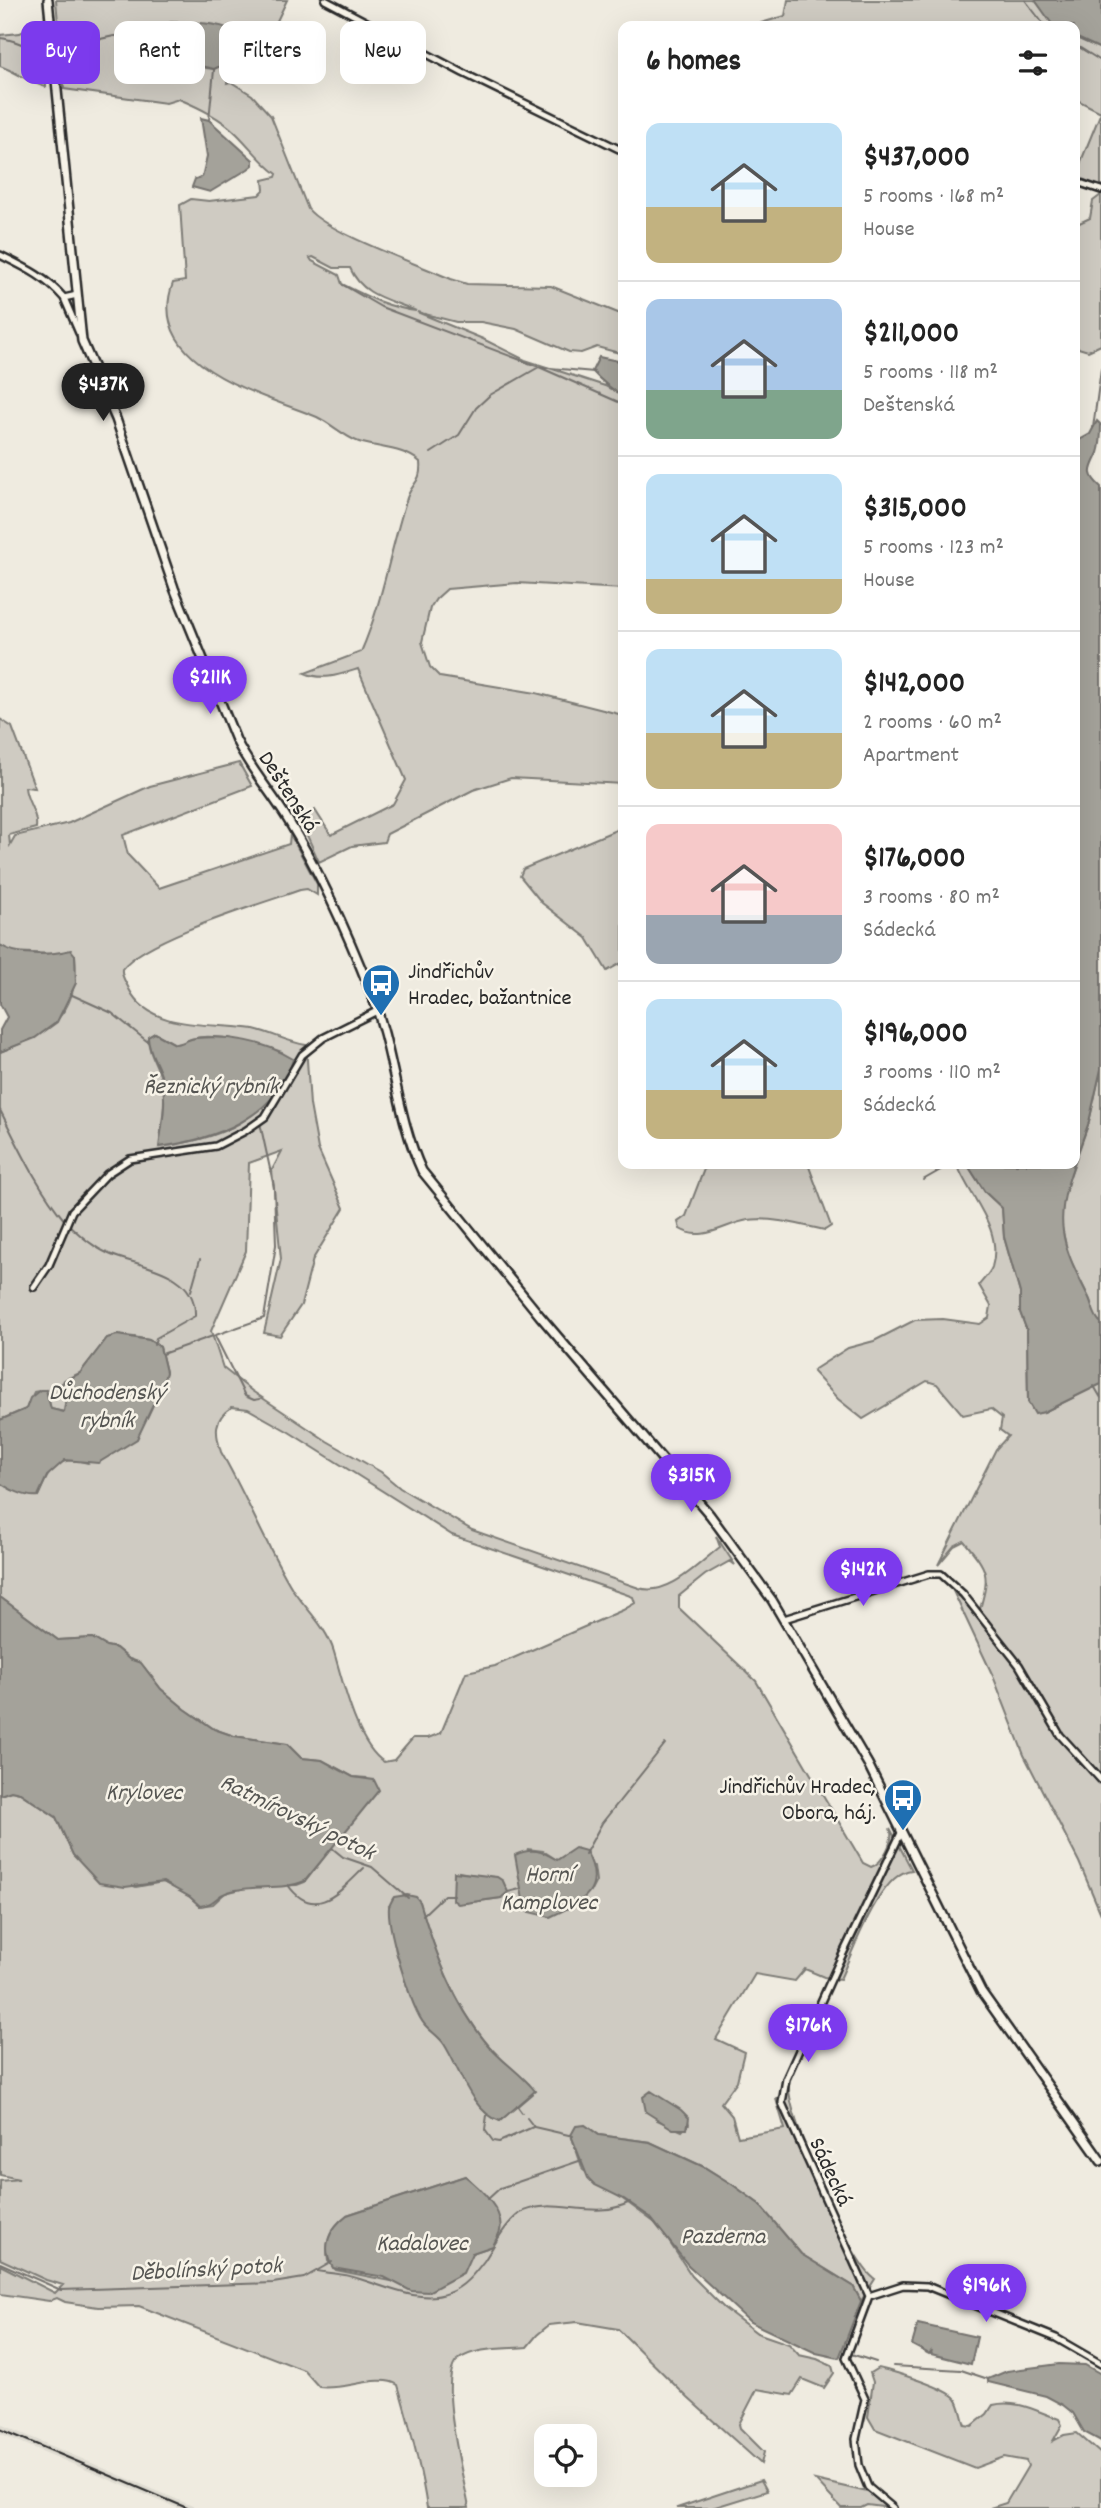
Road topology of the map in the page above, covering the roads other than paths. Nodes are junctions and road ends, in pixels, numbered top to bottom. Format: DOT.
graph roads {
  1 [pos="48,0"];
  2 [pos="325,0"];
  3 [pos="618,148"];
  4 [pos="1080,183"];
  5 [pos="1101,190"];
  6 [pos="0,255"];
  7 [pos="77,295"];
  8 [pos="64,298"];
  9 [pos="82,341"];
  10 [pos="377,1011"];
  11 [pos="34,1287"];
  12 [pos="784,1619"];
  13 [pos="1101,1780"];
  14 [pos="901,1833"];
  15 [pos="1101,2161"];
  16 [pos="869,2296"];
  17 [pos="1101,2364"];
  18 [pos="893,2508"];
  1 -- 7 [label="main road, Deštenská"];
  2 -- 3 [label="street"];
  4 -- 5 [label="street"];
  6 -- 8 [label="street"];
  7 -- 8 [label="street"];
  7 -- 9 [label="main road, Deštenská"];
  8 -- 9 [label="street"];
  9 -- 10 [label="main road, Deštenská"];
  10 -- 11 [label="street"];
  10 -- 12 [label="main road, Deštenská"];
  12 -- 13 [label="street"];
  12 -- 14 [label="main road, Deštenská"];
  14 -- 15 [label="main road, Deštenská"];
  14 -- 16 [label="street, Sádecká"];
  16 -- 17 [label="street"];
  16 -- 18 [label="street"];
}
